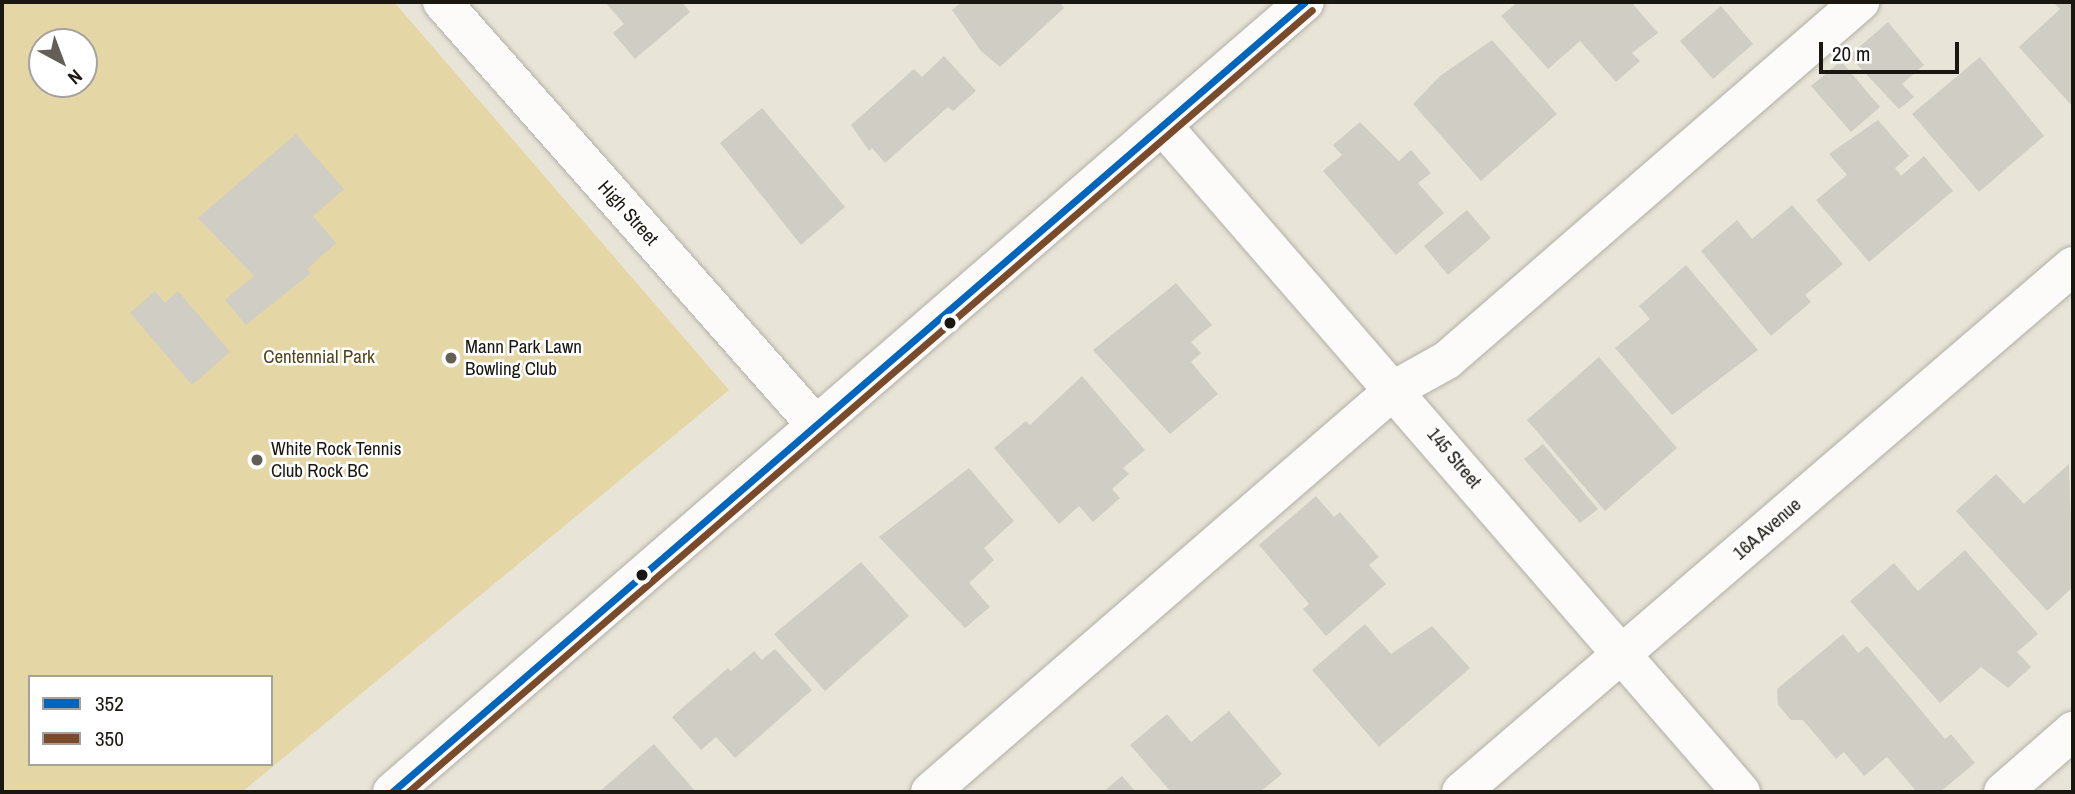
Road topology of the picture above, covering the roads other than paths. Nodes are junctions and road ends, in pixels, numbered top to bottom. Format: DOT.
graph roads {
  1 [pos="442,2"];
  2 [pos="1305,2"];
  3 [pos="1860,2"];
  4 [pos="1163,126"];
  5 [pos="2073,266"];
  6 [pos="1395,389"];
  7 [pos="815,424"];
  8 [pos="1621,655"];
  9 [pos="2073,731"];
  10 [pos="392,792"];
  11 [pos="930,792"];
  12 [pos="1461,792"];
  13 [pos="1741,792"];
  14 [pos="2003,792"];
  1 -- 7 [label="street, High Street"];
  2 -- 4 [label="street"];
  3 -- 6 [label="street"];
  4 -- 6 [label="street, 145 Street"];
  4 -- 7 [label="street"];
  5 -- 8 [label="street, 16A Avenue"];
  6 -- 8 [label="street, 145 Street"];
  6 -- 11 [label="street"];
  7 -- 10 [label="street"];
  8 -- 12 [label="street, 16A Avenue"];
  8 -- 13 [label="street, 145 Street"];
  9 -- 14 [label="street"];
}
